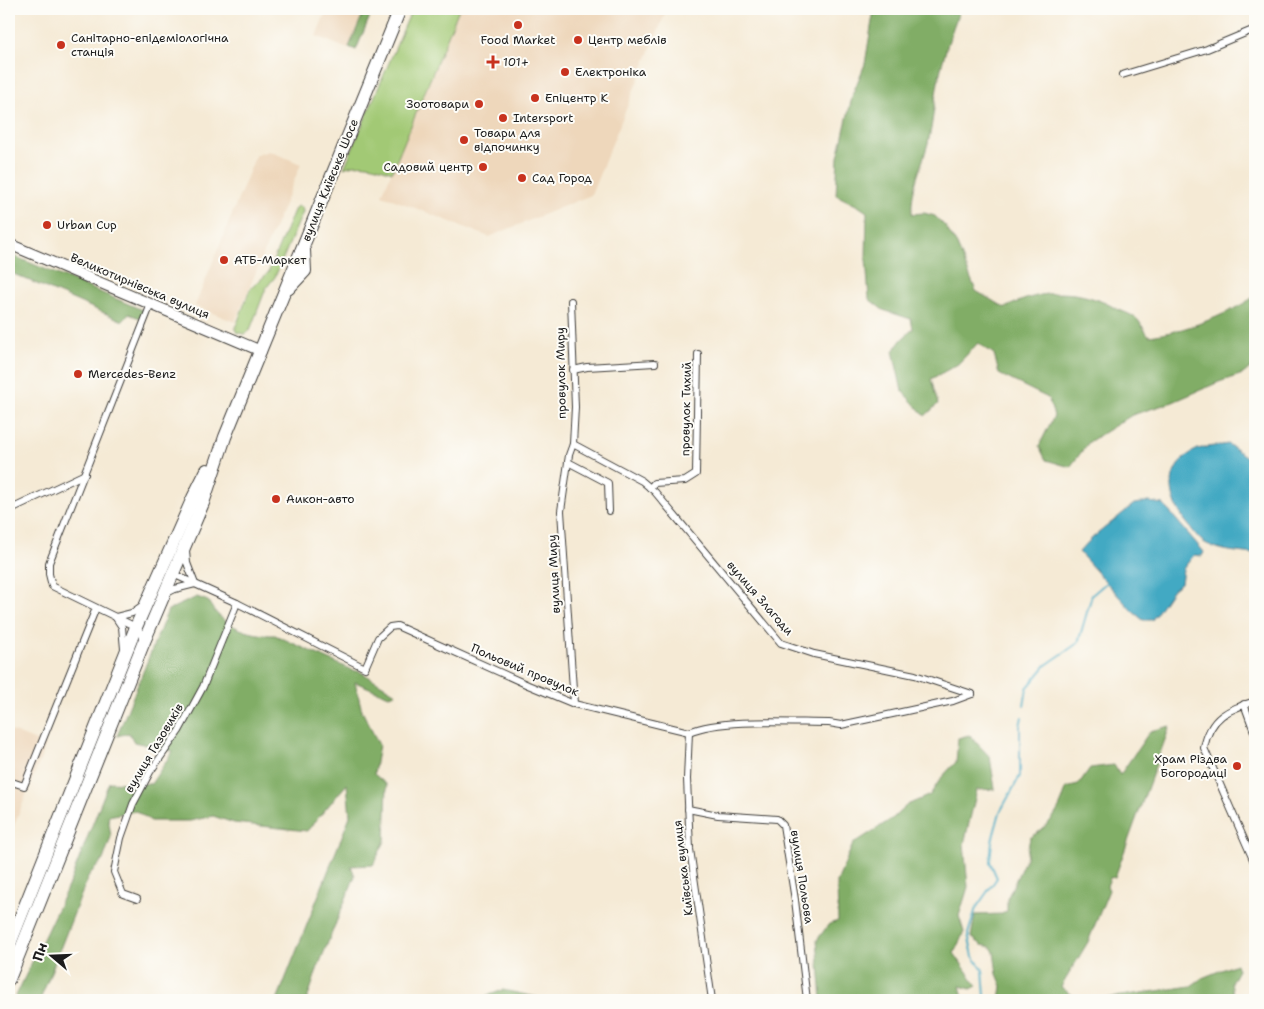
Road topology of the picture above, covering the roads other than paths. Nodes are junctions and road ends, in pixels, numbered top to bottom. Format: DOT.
graph roads {
  1 [pos="400,9"];
  2 [pos="1255,29"];
  3 [pos="1122,75"];
  4 [pos="9,244"];
  5 [pos="571,301"];
  6 [pos="151,304"];
  7 [pos="260,351"];
  8 [pos="698,354"];
  9 [pos="655,363"];
  10 [pos="573,370"];
  11 [pos="573,444"];
  12 [pos="568,462"];
  13 [pos="85,474"];
  14 [pos="650,488"];
  15 [pos="9,510"];
  16 [pos="609,511"];
  17 [pos="180,543"];
  18 [pos="173,574"];
  19 [pos="195,584"];
  20 [pos="154,586"];
  21 [pos="163,598"];
  22 [pos="146,602"];
  23 [pos="237,603"];
  24 [pos="96,608"];
  25 [pos="115,617"];
  26 [pos="154,619"];
  27 [pos="136,627"];
  28 [pos="143,644"];
  29 [pos="123,658"];
  30 [pos="1255,701"];
  31 [pos="574,704"];
  32 [pos="1244,704"];
  33 [pos="689,732"];
  34 [pos="1255,734"];
  35 [pos="9,781"];
  36 [pos="688,809"];
  37 [pos="1255,864"];
  38 [pos="137,899"];
  39 [pos="9,946"];
  40 [pos="9,979"];
  41 [pos="712,1000"];
  42 [pos="807,1000"];
  1 -- 7 [label="highway, вулиця Київське Шосе"];
  2 -- 3 [label="street"];
  4 -- 6 [label="main road, Великотирнівська вулиця"];
  5 -- 10 [label="street, провулок Миру"];
  6 -- 7 [label="main road, Великотирнівська вулиця"];
  6 -- 13 [label="street"];
  7 -- 17 [label="highway"];
  8 -- 14 [label="street, провулок Тихий"];
  9 -- 10 [label="street"];
  10 -- 11 [label="street, провулок Миру"];
  11 -- 12 [label="street, вулиця Миру"];
  11 -- 14 [label="street, вулиця Злагоди"];
  12 -- 16 [label="street"];
  12 -- 31 [label="street, вулиця Миру"];
  13 -- 15 [label="street"];
  13 -- 24 [label="street"];
  14 -- 33 [label="street, вулиця Злагоди"];
  17 -- 18 [label="highway"];
  17 -- 19 [label="street"];
  17 -- 20 [label="highway"];
  18 -- 19 [label="street, Польовий провулок"];
  18 -- 20 [label="street"];
  18 -- 21 [label="highway"];
  19 -- 21 [label="street"];
  19 -- 23 [label="street, Польовий провулок"];
  20 -- 22 [label="highway"];
  21 -- 26 [label="highway"];
  22 -- 25 [label="street"];
  22 -- 27 [label="highway"];
  23 -- 31 [label="street, Польовий провулок"];
  23 -- 38 [label="street, вулиця Газовиків"];
  24 -- 25 [label="street"];
  24 -- 35 [label="street"];
  25 -- 27 [label="street"];
  25 -- 29 [label="street"];
  26 -- 27 [label="street"];
  26 -- 28 [label="highway"];
  27 -- 28 [label="street"];
  27 -- 29 [label="highway"];
  28 -- 40 [label="highway"];
  29 -- 39 [label="highway"];
  30 -- 32 [label="street"];
  31 -- 33 [label="street, Польовий провулок"];
  32 -- 34 [label="street"];
  32 -- 37 [label="street"];
  33 -- 36 [label="street, Київська вулиця"];
  36 -- 41 [label="street, Київська вулиця"];
  36 -- 42 [label="street, вулиця Польова"];
}
